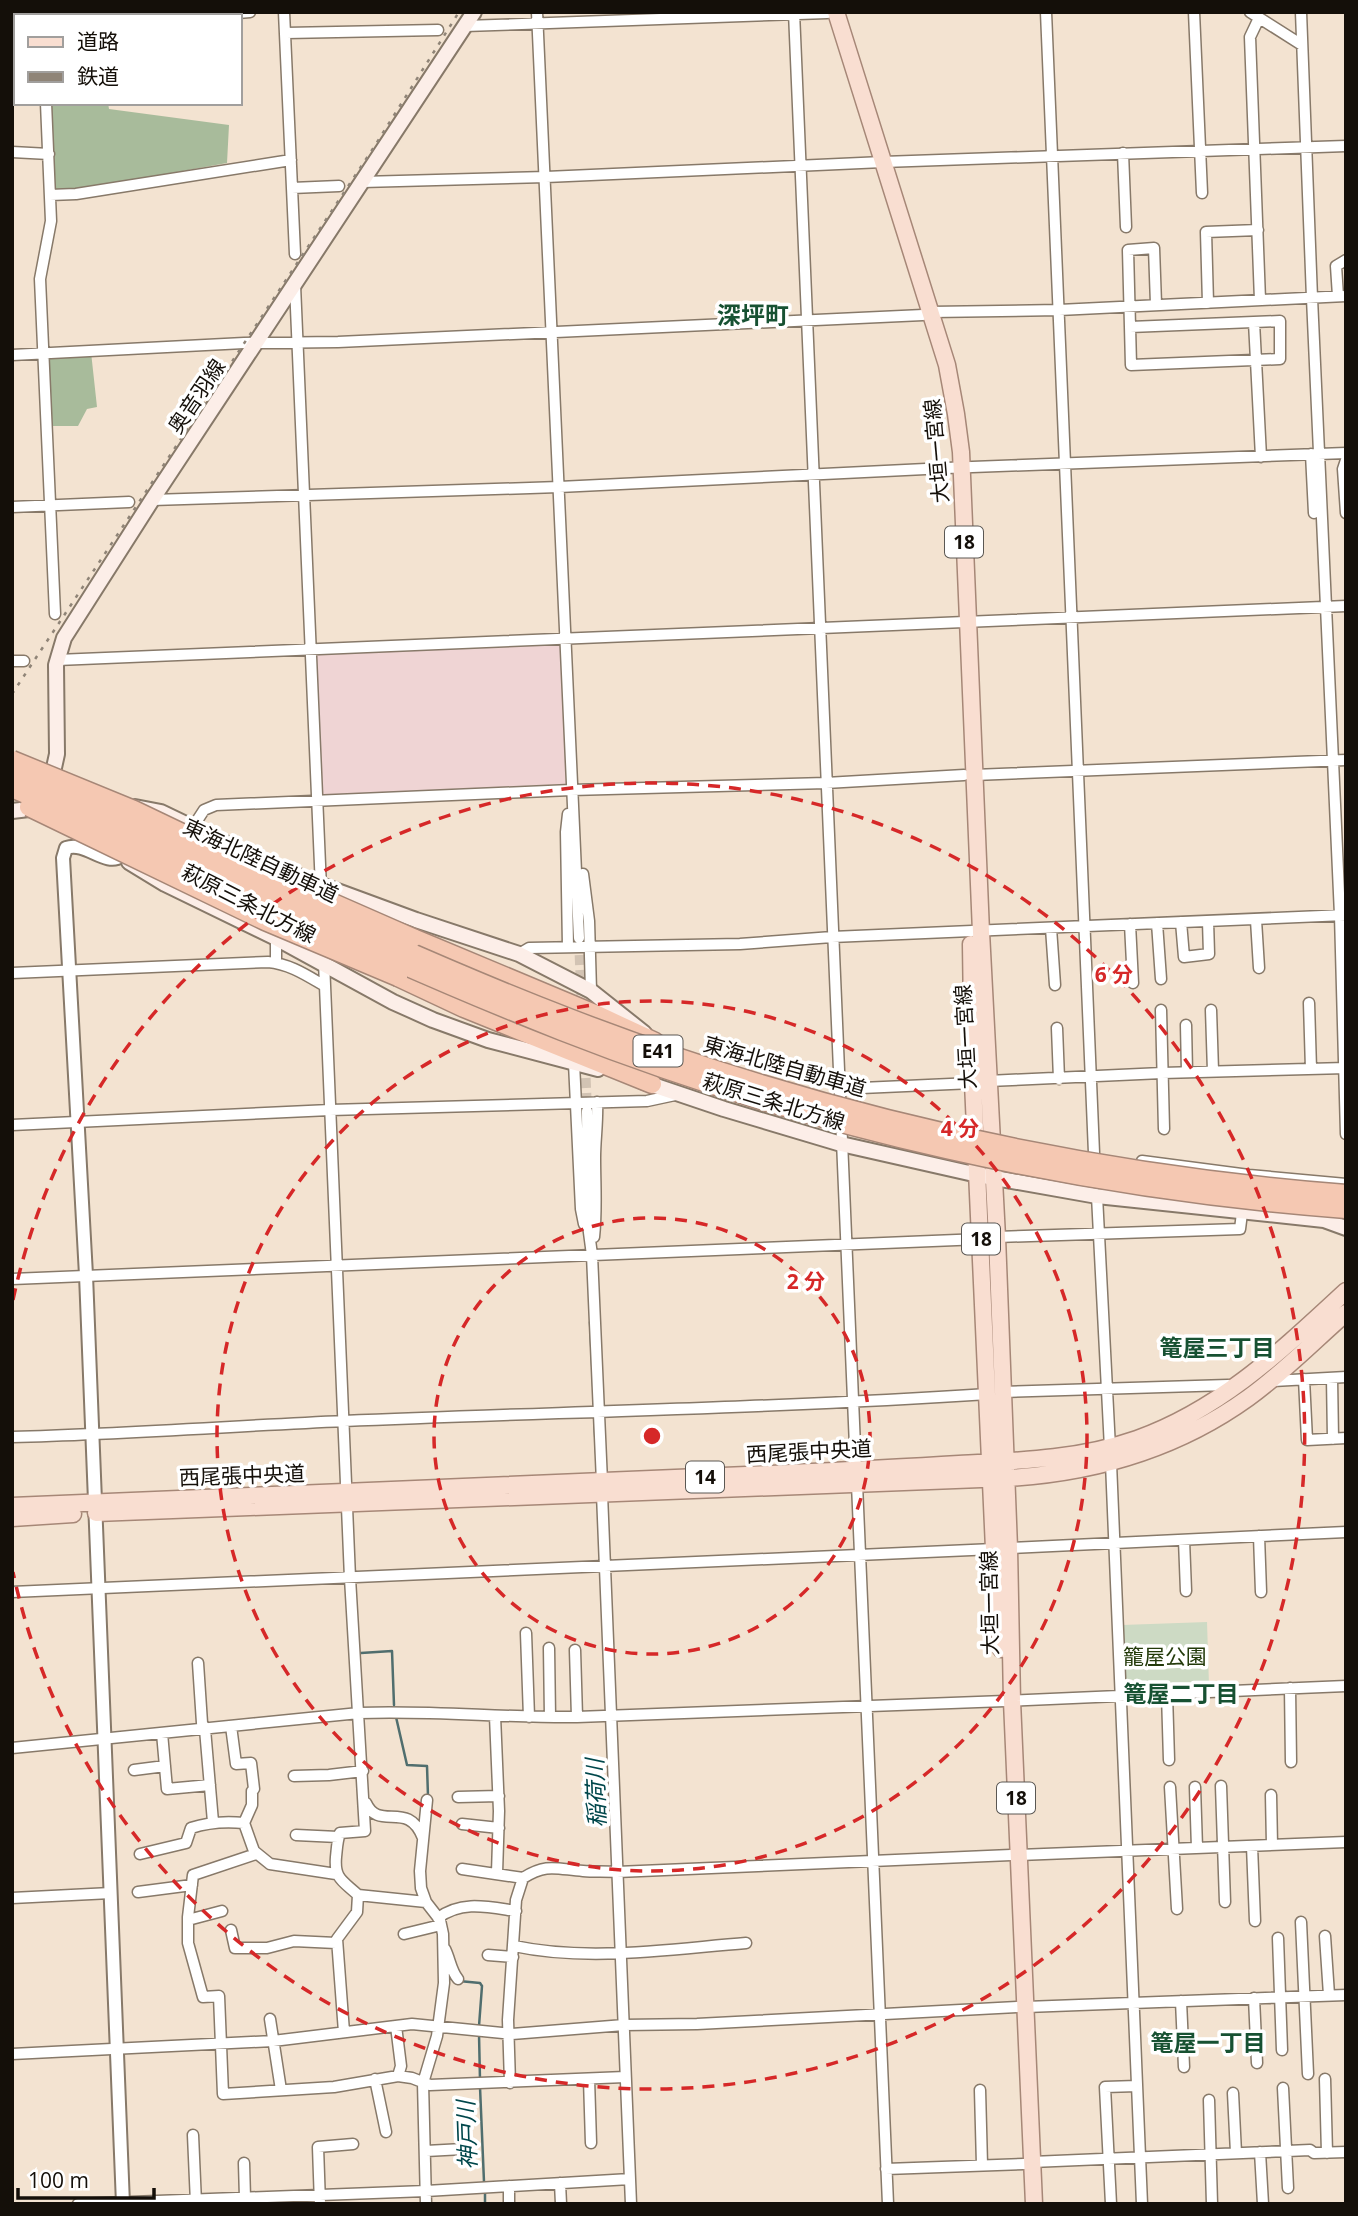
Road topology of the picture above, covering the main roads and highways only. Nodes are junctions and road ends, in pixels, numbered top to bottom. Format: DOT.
graph roads {
  1 [pos="474,12"];
  2 [pos="836,12"];
  3 [pos="827,13"];
  4 [pos="879,163"];
  5 [pos="12,760"];
  6 [pos="12,771"];
  7 [pos="12,780"];
  8 [pos="12,788"];
  9 [pos="46,795"];
  10 [pos="12,800"];
  11 [pos="12,811"];
  12 [pos="77,817"];
  13 [pos="658,1044"];
  14 [pos="652,1084"];
  15 [pos="841,1138"];
  16 [pos="986,1171"];
  17 [pos="1346,1194"];
  18 [pos="1346,1209"];
  19 [pos="1346,1215"];
  20 [pos="1346,1228"];
  21 [pos="1346,1291"];
  22 [pos="1346,1313"];
  23 [pos="1110,1456"];
  24 [pos="999,1470"];
  25 [pos="12,1506"];
  26 [pos="94,1508"];
  27 [pos="12,1518"];
  28 [pos="1028,2163"];
  29 [pos="1025,2204"];
  30 [pos="1034,2204"];
  1 -- 9 [label="main road, 奥音羽線"];
  2 -- 4 [label="main road, 大垣一宮線 / 18"];
  3 -- 4 [label="main road, 大垣一宮線 / 18"];
  4 -- 16 [label="main road, 大垣一宮線 / 18"];
  5 -- 13 [label="highway, bridge"];
  6 -- 17 [label="highway, 東海北陸自動車道 / E41, bridge"];
  7 -- 9 [label="main road, 萩原三条北方線"];
  8 -- 12 [label="highway, 東海北陸自動車道 / E41, bridge"];
  9 -- 11 [label="main road"];
  9 -- 12 [label="main road, 萩原三条北方線"];
  9 -- 13 [label="main road, 萩原三条北方線"];
  10 -- 14 [label="highway, bridge"];
  12 -- 14 [label="main road, 萩原三条北方線"];
  12 -- 18 [label="highway, 東海北陸自動車道 / E41, bridge"];
  13 -- 15 [label="main road, 萩原三条北方線"];
  14 -- 15 [label="main road, 萩原三条北方線"];
  15 -- 16 [label="main road, 萩原三条北方線"];
  16 -- 19 [label="main road, 萩原三条北方線"];
  16 -- 20 [label="main road, 萩原三条北方線"];
  16 -- 24 [label="main road, 大垣一宮線 / 18"];
  21 -- 23 [label="main road, 西尾張中央道 / 14"];
  22 -- 23 [label="main road, 西尾張中央道 / 14"];
  23 -- 24 [label="main road, 西尾張中央道 / 14"];
  24 -- 26 [label="main road, 西尾張中央道 / 14"];
  24 -- 28 [label="main road, 大垣一宮線 / 18"];
  25 -- 26 [label="main road, 西尾張中央道 / 14"];
  26 -- 27 [label="main road, 西尾張中央道 / 14"];
  28 -- 29 [label="main road, 大垣一宮線 / 18"];
  28 -- 30 [label="main road, 大垣一宮線 / 18"];
}
